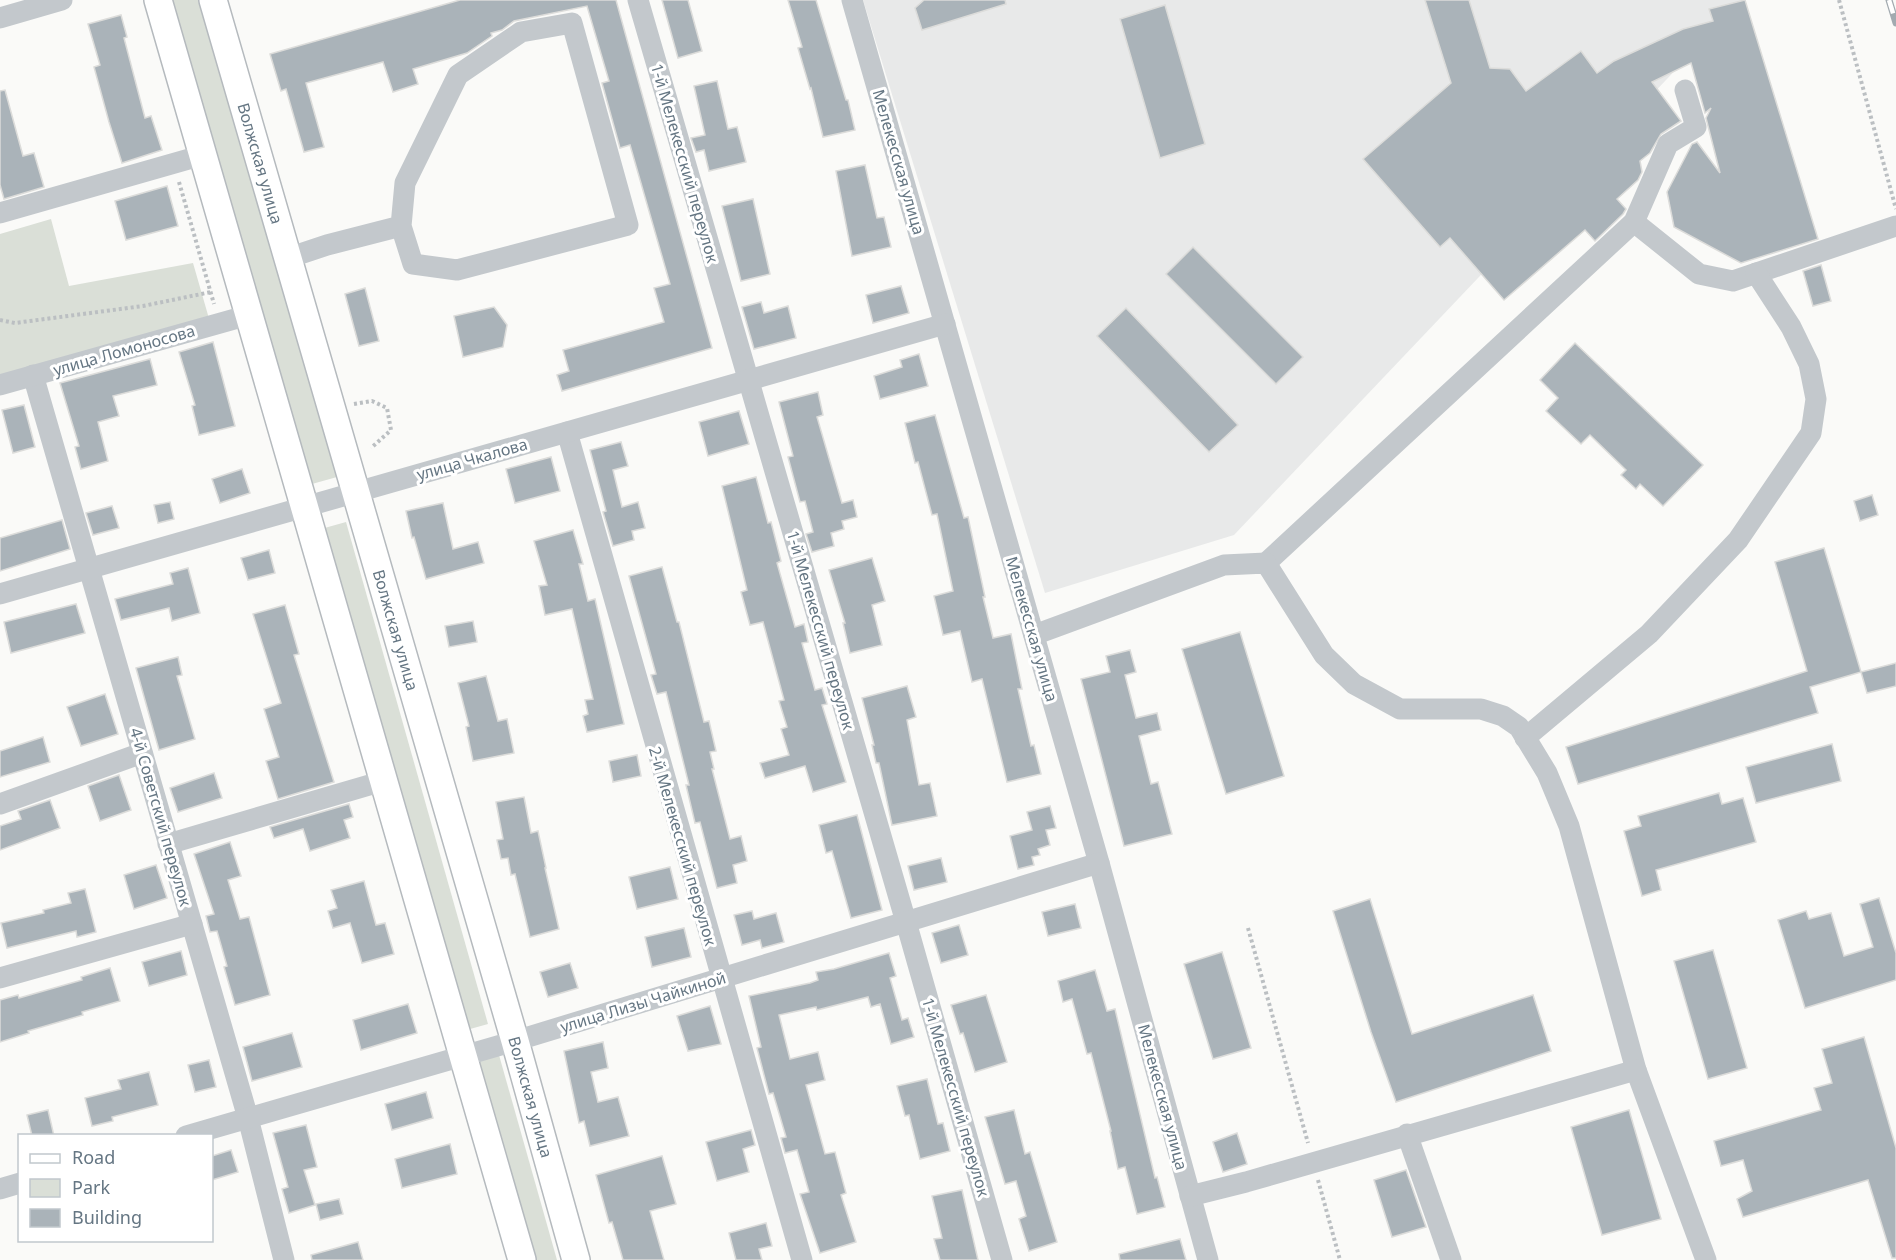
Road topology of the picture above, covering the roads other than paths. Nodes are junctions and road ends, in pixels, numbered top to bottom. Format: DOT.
graph roads {
  1 [pos="62,0"];
  2 [pos="158,0"];
  3 [pos="213,0"];
  4 [pos="638,0"];
  5 [pos="852,0"];
  6 [pos="0,18"];
  7 [pos="1685,90"];
  8 [pos="203,155"];
  9 [pos="0,213"];
  10 [pos="1634,222"];
  11 [pos="402,226"];
  12 [pos="1896,226"];
  13 [pos="288,258"];
  14 [pos="1756,273"];
  15 [pos="249,315"];
  16 [pos="945,324"];
  17 [pos="33,375"];
  18 [pos="748,380"];
  19 [pos="0,385"];
  20 [pos="567,432"];
  21 [pos="355,493"];
  22 [pos="304,507"];
  23 [pos="1266,563"];
  24 [pos="89,569"];
  25 [pos="0,594"];
  26 [pos="1034,636"];
  27 [pos="1525,738"];
  28 [pos="142,753"];
  29 [pos="383,781"];
  30 [pos="0,804"];
  31 [pos="168,844"];
  32 [pos="1098,863"];
  33 [pos="906,922"];
  34 [pos="192,924"];
  35 [pos="0,978"];
  36 [pos="721,978"];
  37 [pos="515,1041"];
  38 [pos="462,1056"];
  39 [pos="1636,1070"];
  40 [pos="248,1118"];
  41 [pos="193,1134"];
  42 [pos="1407,1134"];
  43 [pos="18,1184"];
  44 [pos="0,1189"];
  45 [pos="1190,1196"];
  46 [pos="284,1260"];
  47 [pos="522,1260"];
  48 [pos="576,1260"];
  49 [pos="802,1260"];
  50 [pos="1002,1260"];
  51 [pos="1208,1260"];
  52 [pos="1451,1260"];
  53 [pos="1706,1260"];
  1 -- 6 [label="street"];
  2 -- 8 [label="main road"];
  3 -- 13 [label="main road, Волжская улица"];
  4 -- 18 [label="street, 1-й Мелекесский переулок"];
  5 -- 16 [label="street, Мелекесская улица"];
  7 -- 10 [label="street"];
  8 -- 9 [label="street"];
  8 -- 15 [label="main road"];
  10 -- 14 [label="street"];
  10 -- 23 [label="street"];
  11 -- 11 [label="street"];
  11 -- 13 [label="street"];
  12 -- 14 [label="street"];
  13 -- 21 [label="main road, Волжская улица"];
  14 -- 27 [label="street"];
  15 -- 17 [label="street, улица Ломоносова"];
  15 -- 22 [label="main road"];
  16 -- 18 [label="street, улица Чкалова"];
  16 -- 26 [label="street, Мелекесская улица"];
  17 -- 19 [label="street, улица Ломоносова"];
  17 -- 24 [label="street, 4-й Советский переулок"];
  18 -- 20 [label="street, улица Чкалова"];
  18 -- 33 [label="street, 1-й Мелекесский переулок"];
  20 -- 21 [label="street, улица Чкалова"];
  20 -- 36 [label="street, 2-й Мелекесский переулок"];
  21 -- 22 [label="street, улица Чкалова"];
  21 -- 37 [label="main road, Волжская улица"];
  22 -- 24 [label="street, улица Чкалова"];
  22 -- 29 [label="main road"];
  23 -- 26 [label="street"];
  23 -- 27 [label="street"];
  24 -- 25 [label="street, улица Чкалова"];
  24 -- 28 [label="street, 4-й Советский переулок"];
  26 -- 32 [label="street, Мелекесская улица"];
  27 -- 39 [label="street"];
  28 -- 30 [label="street"];
  28 -- 31 [label="street, 4-й Советский переулок"];
  29 -- 31 [label="street"];
  29 -- 38 [label="main road"];
  31 -- 34 [label="street, 4-й Советский переулок"];
  32 -- 33 [label="street, улица Лизы Чайкиной"];
  32 -- 45 [label="street, Мелекесская улица"];
  33 -- 36 [label="street, улица Лизы Чайкиной"];
  33 -- 50 [label="street, 1-й Мелекесский переулок"];
  34 -- 35 [label="street"];
  34 -- 40 [label="street, 4-й Советский переулок"];
  36 -- 37 [label="street, улица Лизы Чайкиной"];
  36 -- 49 [label="street, 2-й Мелекесский переулок"];
  37 -- 38 [label="street, улица Лизы Чайкиной"];
  37 -- 48 [label="main road, Волжская улица"];
  38 -- 40 [label="street, улица Лизы Чайкиной"];
  38 -- 47 [label="main road"];
  39 -- 42 [label="street"];
  39 -- 53 [label="street"];
  40 -- 41 [label="street, улица Лизы Чайкиной"];
  40 -- 46 [label="street, 4-й Советский переулок"];
  42 -- 45 [label="street"];
  42 -- 52 [label="street"];
  43 -- 44 [label="street"];
  45 -- 51 [label="street, Мелекесская улица"];
}
